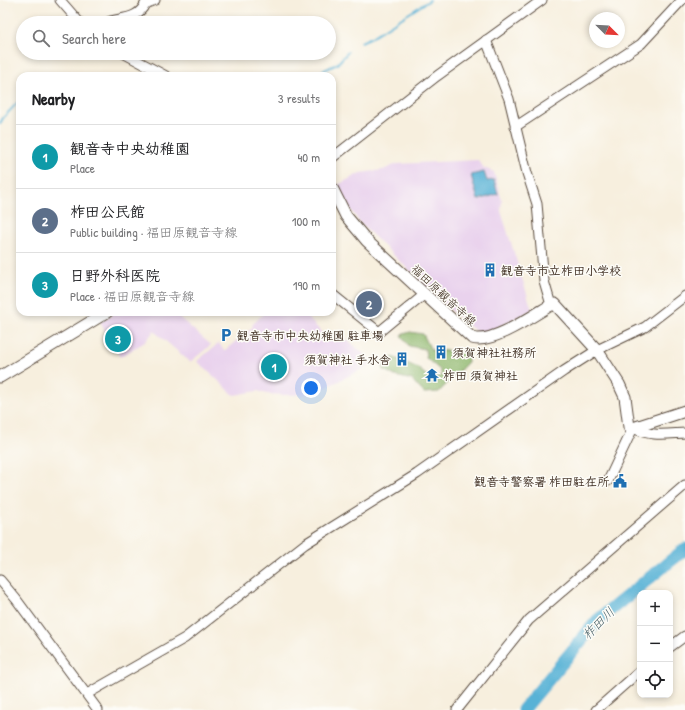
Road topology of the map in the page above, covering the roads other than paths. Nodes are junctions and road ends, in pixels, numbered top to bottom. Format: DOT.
graph roads {
  1 [pos="60,0"];
  2 [pos="155,0"];
  3 [pos="542,0"];
  4 [pos="682,0"];
  5 [pos="74,16"];
  6 [pos="135,16"];
  7 [pos="486,40"];
  8 [pos="136,60"];
  9 [pos="159,72"];
  10 [pos="515,127"];
  11 [pos="336,155"];
  12 [pos="336,196"];
  13 [pos="425,294"];
  14 [pos="685,296"];
  15 [pos="336,297"];
  16 [pos="551,305"];
  17 [pos="100,316"];
  18 [pos="598,350"];
  19 [pos="0,377"];
  20 [pos="685,411"];
  21 [pos="633,428"];
  22 [pos="685,433"];
  23 [pos="608,481"];
  24 [pos="685,486"];
  25 [pos="0,580"];
  26 [pos="685,636"];
  27 [pos="673,645"];
  28 [pos="637,674"];
  29 [pos="87,694"];
  30 [pos="98,710"];
  31 [pos="456,710"];
  32 [pos="596,710"];
  1 -- 5 [label="street"];
  2 -- 6 [label="street"];
  3 -- 7 [label="street"];
  4 -- 10 [label="street"];
  7 -- 10 [label="street"];
  7 -- 11 [label="street"];
  8 -- 9 [label="street"];
  10 -- 16 [label="street"];
  12 -- 13 [label="main road, 福田原観音寺線"];
  13 -- 15 [label="street"];
  13 -- 16 [label="main road, 福田原観音寺線"];
  14 -- 18 [label="street"];
  16 -- 18 [label="main road"];
  17 -- 19 [label="main road"];
  18 -- 21 [label="main road"];
  18 -- 29 [label="street"];
  20 -- 21 [label="main road"];
  21 -- 22 [label="street"];
  21 -- 23 [label="street"];
  24 -- 31 [label="street"];
  25 -- 29 [label="street"];
  26 -- 27 [label="street"];
  28 -- 32 [label="street"];
  29 -- 30 [label="street"];
}
